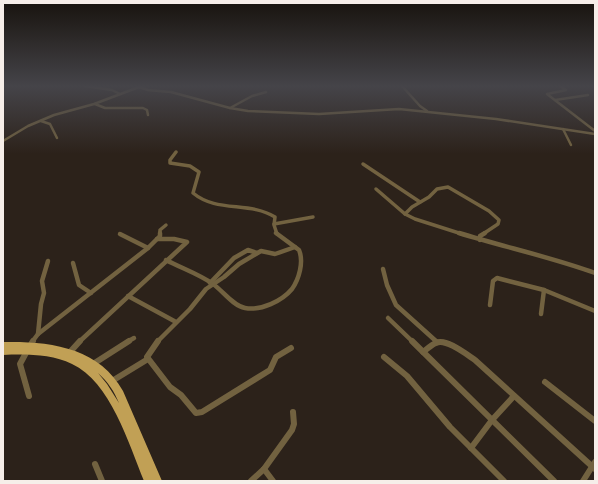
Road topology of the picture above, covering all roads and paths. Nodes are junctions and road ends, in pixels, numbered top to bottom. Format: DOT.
graph roads {
  1 [pos="77,109"];
  2 [pos="144,109"];
  3 [pos="234,109"];
  4 [pos="423,109"];
  5 [pos="567,109"];
  6 [pos="427,111"];
  7 [pos="148,115"];
  8 [pos="41,121"];
  9 [pos="563,129"];
  10 [pos="595,133"];
  11 [pos="57,138"];
  12 [pos="3,141"];
  13 [pos="571,145"];
  14 [pos="176,152"];
  15 [pos="363,164"];
  16 [pos="376,189"];
  17 [pos="420,202"];
  18 [pos="405,214"];
  19 [pos="313,217"];
  20 [pos="274,224"];
  21 [pos="166,225"];
  22 [pos="120,234"];
  23 [pos="157,239"];
  24 [pos="480,240"];
  25 [pos="295,247"];
  26 [pos="148,248"];
  27 [pos="257,253"];
  28 [pos="166,260"];
  29 [pos="48,261"];
  30 [pos="73,263"];
  31 [pos="383,269"];
  32 [pos="595,273"];
  33 [pos="211,284"];
  34 [pos="544,290"];
  35 [pos="91,293"];
  36 [pos="128,296"];
  37 [pos="490,305"];
  38 [pos="595,311"];
  39 [pos="541,314"];
  40 [pos="388,318"];
  41 [pos="176,322"];
  42 [pos="38,334"];
  43 [pos="134,338"];
  44 [pos="437,342"];
  45 [pos="3,346"];
  46 [pos="28,348"];
  47 [pos="291,348"];
  48 [pos="3,351"];
  49 [pos="70,352"];
  50 [pos="423,352"];
  51 [pos="384,357"];
  52 [pos="148,359"];
  53 [pos="93,364"];
  54 [pos="112,381"];
  55 [pos="545,382"];
  56 [pos="29,396"];
  57 [pos="514,396"];
  58 [pos="293,412"];
  59 [pos="492,420"];
  60 [pos="595,421"];
  61 [pos="471,448"];
  62 [pos="95,464"];
  63 [pos="594,465"];
  64 [pos="264,469"];
  65 [pos="147,477"];
  66 [pos="102,481"];
  67 [pos="157,481"];
  68 [pos="251,481"];
  69 [pos="273,481"];
  70 [pos="504,481"];
  71 [pos="554,481"];
  72 [pos="583,481"];
  1 -- 8 [label="street"];
  2 -- 7 [label="street"];
  3 -- 6 [label="street"];
  4 -- 6 [label="street"];
  5 -- 10 [label="street"];
  6 -- 9 [label="street"];
  8 -- 11 [label="street"];
  8 -- 12 [label="street"];
  9 -- 10 [label="street"];
  9 -- 13 [label="street"];
  14 -- 20 [label="street"];
  15 -- 17 [label="street"];
  16 -- 18 [label="street"];
  17 -- 18 [label="street"];
  17 -- 24 [label="street"];
  18 -- 24 [label="street"];
  19 -- 20 [label="street"];
  20 -- 25 [label="street"];
  21 -- 23 [label="street"];
  22 -- 26 [label="street"];
  23 -- 26 [label="street"];
  23 -- 28 [label="street"];
  24 -- 32 [label="street"];
  25 -- 27 [label="street"];
  25 -- 33 [label="street"];
  26 -- 35 [label="street"];
  27 -- 33 [label="street"];
  27 -- 33 [label="street"];
  28 -- 33 [label="street"];
  28 -- 36 [label="street"];
  29 -- 42 [label="street"];
  30 -- 35 [label="street"];
  31 -- 44 [label="street"];
  33 -- 41 [label="street"];
  34 -- 37 [label="street"];
  34 -- 38 [label="street"];
  34 -- 39 [label="street"];
  35 -- 42 [label="street"];
  36 -- 41 [label="street"];
  36 -- 49 [label="street"];
  40 -- 50 [label="street"];
  41 -- 52 [label="street"];
  42 -- 46 [label="street"];
  43 -- 53 [label="street"];
  44 -- 50 [label="street"];
  44 -- 57 [label="street"];
  45 -- 46 [label="main road"];
  46 -- 48 [label="main road"];
  46 -- 49 [label="main road"];
  46 -- 56 [label="street"];
  46 -- 65 [label="main road"];
  47 -- 52 [label="street"];
  49 -- 53 [label="main road"];
  50 -- 59 [label="street"];
  51 -- 61 [label="street"];
  52 -- 54 [label="street"];
  53 -- 54 [label="main road"];
  54 -- 65 [label="main road"];
  55 -- 60 [label="street"];
  57 -- 59 [label="street"];
  57 -- 63 [label="street"];
  58 -- 64 [label="street"];
  59 -- 61 [label="street"];
  59 -- 71 [label="street"];
  61 -- 70 [label="street"];
  62 -- 66 [label="street"];
  63 -- 72 [label="street"];
  64 -- 68 [label="street"];
  64 -- 69 [label="street"];
  65 -- 67 [label="main road"];
}
